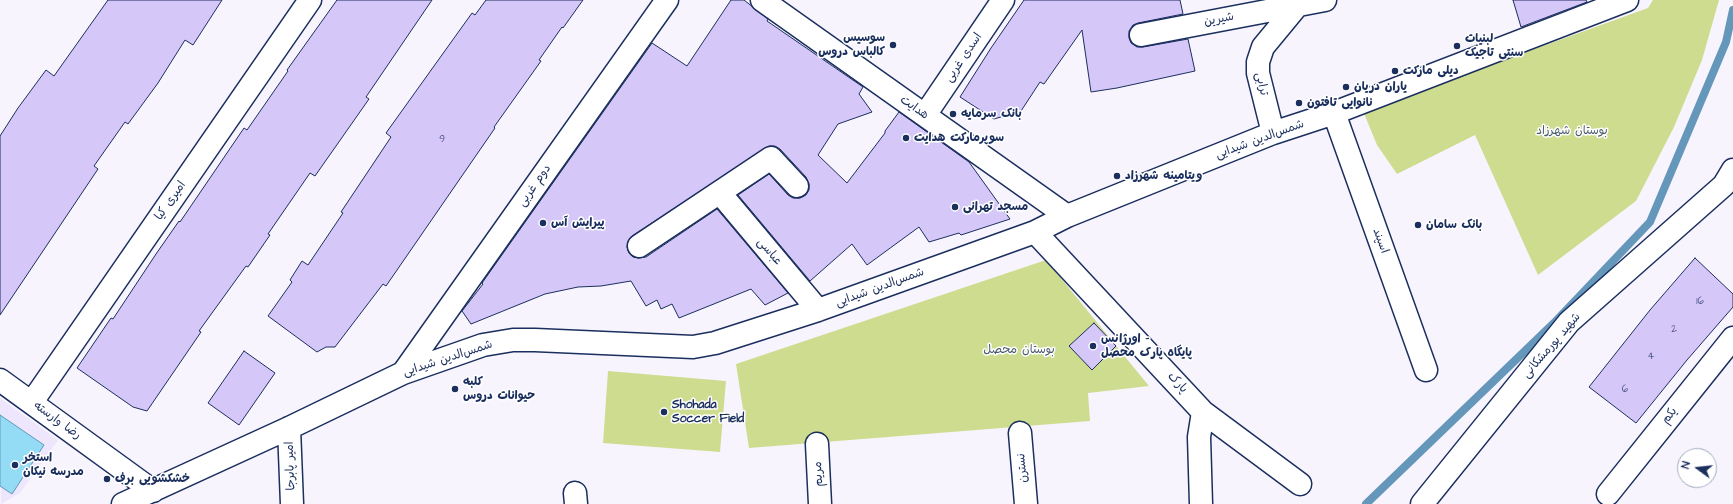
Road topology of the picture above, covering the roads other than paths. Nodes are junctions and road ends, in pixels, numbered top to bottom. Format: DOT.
graph roads {
  1 [pos="310,0"];
  2 [pos="667,0"];
  3 [pos="762,0"];
  4 [pos="1003,0"];
  5 [pos="1325,0"];
  6 [pos="1627,0"];
  7 [pos="1299,3"];
  8 [pos="1141,35"];
  9 [pos="1334,113"];
  10 [pos="925,115"];
  11 [pos="1273,133"];
  12 [pos="1730,182"];
  13 [pos="797,186"];
  14 [pos="720,193"];
  15 [pos="1067,216"];
  16 [pos="1035,232"];
  17 [pos="639,246"];
  18 [pos="818,310"];
  19 [pos="1733,338"];
  20 [pos="1426,370"];
  21 [pos="403,373"];
  22 [pos="0,380"];
  23 [pos="32,402"];
  24 [pos="1203,412"];
  25 [pos="289,428"];
  26 [pos="1020,433"];
  27 [pos="817,444"];
  28 [pos="1300,484"];
  29 [pos="153,491"];
  30 [pos="1608,494"];
  31 [pos="123,504"];
  32 [pos="292,504"];
  33 [pos="820,504"];
  34 [pos="1026,504"];
  35 [pos="1201,504"];
  36 [pos="1422,504"];
  1 -- 23 [label="street, امیری کیا"];
  2 -- 21 [label="street, دوم غربی"];
  3 -- 10 [label="street, هدایت"];
  4 -- 10 [label="street, اسدی غربی"];
  5 -- 7 [label="street, شیرین"];
  6 -- 9 [label="street, شمس‌الدین شیدایی"];
  7 -- 8 [label="street, شیرین"];
  7 -- 11 [label="street, ترابی"];
  9 -- 11 [label="street, شمس‌الدین شیدایی"];
  9 -- 20 [label="street, اسپند"];
  10 -- 15 [label="street, هدایت"];
  11 -- 15 [label="street, شمس‌الدین شیدایی"];
  12 -- 36 [label="street, شهید پورمشکانی"];
  13 -- 14 [label="street"];
  14 -- 17 [label="street"];
  14 -- 18 [label="street, عباسی"];
  15 -- 16 [label="street, شمس‌الدین شیدایی"];
  16 -- 18 [label="street, شمس‌الدین شیدایی"];
  16 -- 24 [label="street, پارک"];
  18 -- 21 [label="street, شمس‌الدین شیدایی"];
  19 -- 30 [label="street, یکم"];
  21 -- 25 [label="street, شمس‌الدین شیدایی"];
  22 -- 23 [label="street, رضا وارسته"];
  23 -- 29 [label="street, رضا وارسته"];
  24 -- 28 [label="street, پارک"];
  24 -- 35 [label="street"];
  25 -- 29 [label="street, شمس‌الدین شیدایی"];
  25 -- 32 [label="street, امیر پابرجا"];
  26 -- 34 [label="street, نسترن"];
  27 -- 33 [label="street, مریم"];
  29 -- 31 [label="street, شمس‌الدین شیدایی"];
}
